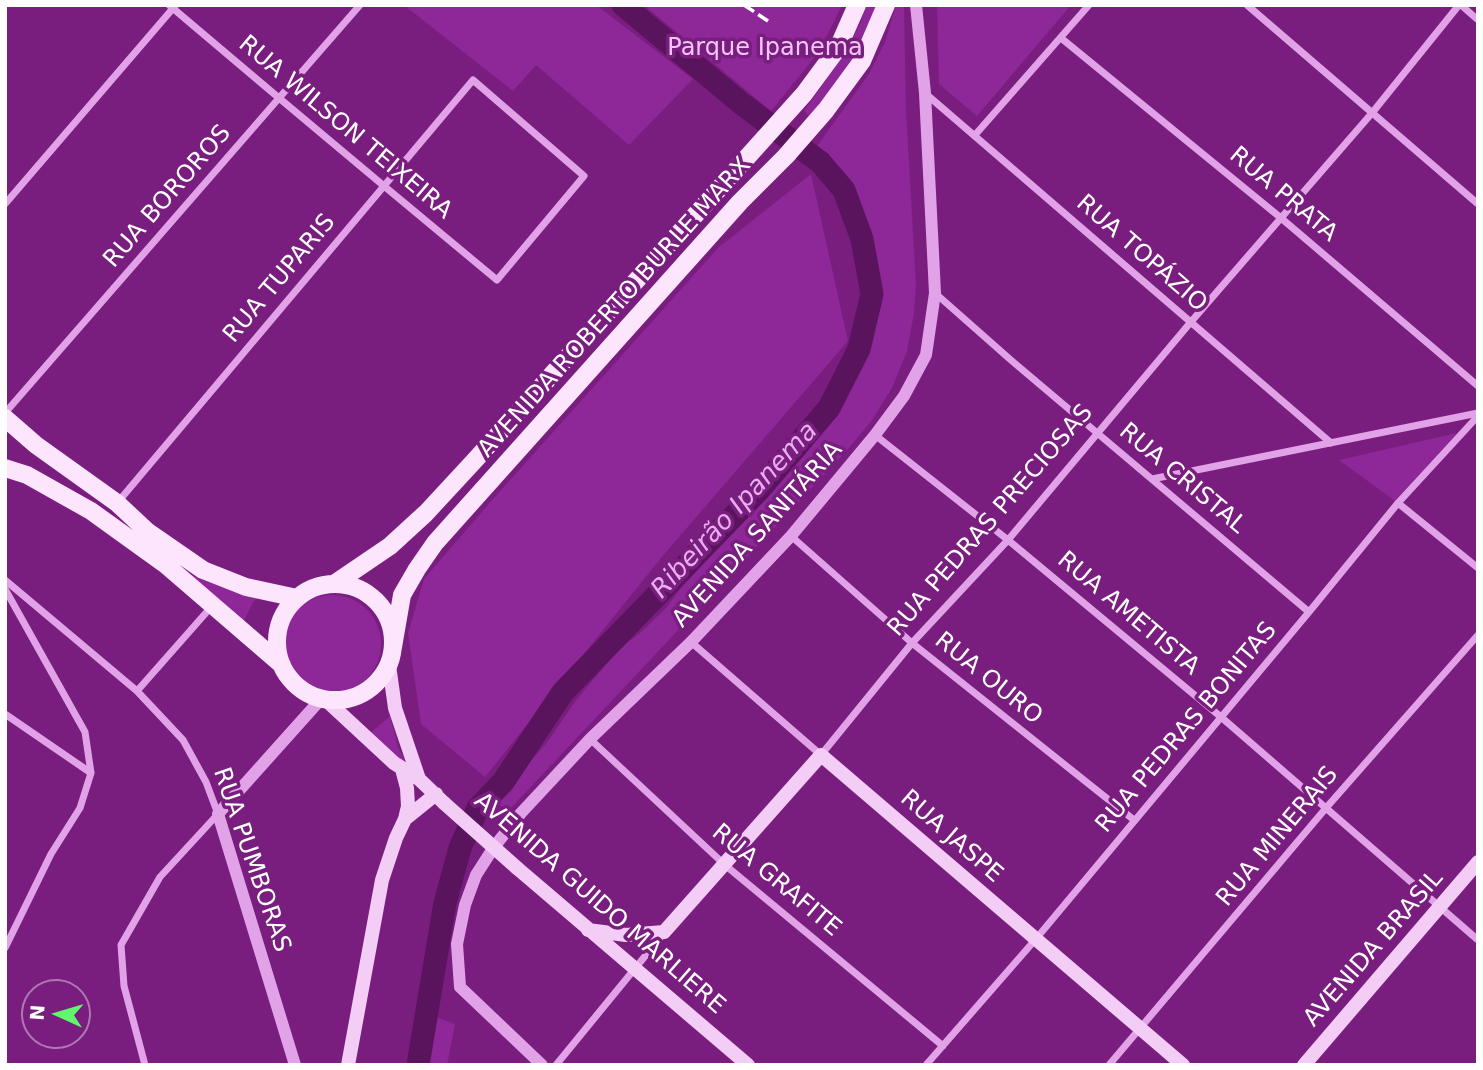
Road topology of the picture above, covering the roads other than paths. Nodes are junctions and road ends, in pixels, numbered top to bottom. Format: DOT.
graph roads {
  1 [pos="359,5"];
  2 [pos="857,5"];
  3 [pos="886,5"];
  4 [pos="916,5"];
  5 [pos="1089,5"];
  6 [pos="1247,5"];
  7 [pos="1460,5"];
  8 [pos="172,6"];
  9 [pos="1478,20"];
  10 [pos="1061,38"];
  11 [pos="925,93"];
  12 [pos="279,97"];
  13 [pos="1372,113"];
  14 [pos="975,135"];
  15 [pos="384,186"];
  16 [pos="5,204"];
  17 [pos="1478,204"];
  18 [pos="1281,218"];
  19 [pos="497,280"];
  20 [pos="935,293"];
  21 [pos="1190,323"];
  22 [pos="1478,386"];
  23 [pos="1478,415"];
  24 [pos="5,416"];
  25 [pos="1099,434"];
  26 [pos="875,435"];
  27 [pos="1331,443"];
  28 [pos="5,468"];
  29 [pos="1152,479"];
  30 [pos="117,503"];
  31 [pos="1398,503"];
  32 [pos="791,536"];
  33 [pos="1008,540"];
  34 [pos="1478,568"];
  35 [pos="5,580"];
  36 [pos="334,584"];
  37 [pos="5,589"];
  38 [pos="298,598"];
  39 [pos="212,606"];
  40 [pos="1309,612"];
  41 [pos="1478,635"];
  42 [pos="691,642"];
  43 [pos="912,643"];
  44 [pos="393,647"];
  45 [pos="282,665"];
  46 [pos="389,665"];
  47 [pos="137,691"];
  48 [pos="323,699"];
  49 [pos="5,714"];
  50 [pos="1221,717"];
  51 [pos="590,739"];
  52 [pos="821,755"];
  53 [pos="402,769"];
  54 [pos="91,773"];
  55 [pos="419,779"];
  56 [pos="440,798"];
  57 [pos="1326,808"];
  58 [pos="218,814"];
  59 [pos="405,818"];
  60 [pos="1134,820"];
  61 [pos="1478,862"];
  62 [pos="725,865"];
  63 [pos="1440,907"];
  64 [pos="588,930"];
  65 [pos="664,932"];
  66 [pos="1035,940"];
  67 [pos="1478,940"];
  68 [pos="5,948"];
  69 [pos="633,968"];
  70 [pos="1140,1029"];
  71 [pos="943,1046"];
  72 [pos="145,1065"];
  73 [pos="295,1065"];
  74 [pos="348,1065"];
  75 [pos="542,1065"];
  76 [pos="556,1065"];
  77 [pos="748,1065"];
  78 [pos="926,1065"];
  79 [pos="1109,1065"];
  80 [pos="1183,1065"];
  81 [pos="1304,1065"];
  1 -- 12 [label="street, RUA BOROROS"];
  2 -- 36 [label="main road, AVENIDA ROBERTO BURLE MARX"];
  3 -- 44 [label="main road, AVENIDA ROBERTO BURLE MARX"];
  4 -- 11 [label="street, AVENIDA SANITÁRIA"];
  5 -- 10 [label="street"];
  6 -- 13 [label="street"];
  7 -- 9 [label="street"];
  7 -- 13 [label="street, RUA PEDRAS PRECIOSAS"];
  8 -- 12 [label="street, RUA WILSON TEIXEIRA"];
  8 -- 16 [label="street"];
  10 -- 14 [label="street"];
  10 -- 18 [label="street, RUA PRATA"];
  11 -- 14 [label="street, RUA TOPÁZIO"];
  11 -- 20 [label="street, AVENIDA SANITÁRIA"];
  12 -- 15 [label="street, RUA WILSON TEIXEIRA"];
  12 -- 24 [label="street, RUA BOROROS"];
  13 -- 17 [label="street"];
  13 -- 18 [label="street, RUA PEDRAS PRECIOSAS"];
  14 -- 21 [label="street, RUA TOPÁZIO"];
  15 -- 19 [label="street, RUA WILSON TEIXEIRA"];
  15 -- 19 [label="street, RUA TUPARIS"];
  15 -- 30 [label="street, RUA TUPARIS"];
  18 -- 21 [label="street, RUA PEDRAS PRECIOSAS"];
  18 -- 22 [label="street, RUA PRATA"];
  20 -- 25 [label="street, RUA CRISTAL"];
  20 -- 26 [label="street, AVENIDA SANITÁRIA"];
  21 -- 25 [label="street, RUA PEDRAS PRECIOSAS"];
  21 -- 27 [label="street, RUA TOPÁZIO"];
  23 -- 27 [label="street"];
  23 -- 31 [label="street, RUA PEDRAS BONITAS"];
  24 -- 30 [label="main road"];
  25 -- 29 [label="street, RUA CRISTAL"];
  25 -- 33 [label="street, RUA PEDRAS PRECIOSAS"];
  26 -- 32 [label="street, AVENIDA SANITÁRIA"];
  26 -- 33 [label="street, RUA AMETISTA"];
  27 -- 29 [label="street"];
  28 -- 39 [label="main road"];
  29 -- 40 [label="street, RUA CRISTAL"];
  30 -- 38 [label="main road"];
  31 -- 34 [label="street"];
  31 -- 40 [label="street, RUA PEDRAS BONITAS"];
  32 -- 42 [label="street, AVENIDA SANITÁRIA"];
  32 -- 43 [label="street, RUA OURO"];
  33 -- 43 [label="street, RUA PEDRAS PRECIOSAS"];
  33 -- 50 [label="street, RUA AMETISTA"];
  35 -- 47 [label="street, RUA PUMBORAS"];
  36 -- 38 [label="main road"];
  36 -- 44 [label="main road"];
  37 -- 54 [label="street"];
  38 -- 45 [label="main road"];
  39 -- 45 [label="main road"];
  39 -- 47 [label="street"];
  40 -- 50 [label="street, RUA PEDRAS BONITAS"];
  41 -- 57 [label="street, RUA MINERAIS"];
  42 -- 51 [label="street, AVENIDA SANITÁRIA"];
  42 -- 52 [label="street, RUA JASPE"];
  43 -- 52 [label="street, RUA PEDRAS PRECIOSAS"];
  43 -- 60 [label="street, RUA OURO"];
  44 -- 46 [label="main road"];
  45 -- 48 [label="main road"];
  46 -- 48 [label="main road"];
  46 -- 55 [label="main road, AVENIDA GUIDO MARLIERE"];
  47 -- 58 [label="street, RUA PUMBORAS"];
  48 -- 53 [label="main road, AVENIDA GUIDO MARLIERE"];
  48 -- 58 [label="street"];
  49 -- 54 [label="street"];
  50 -- 57 [label="street, RUA AMETISTA"];
  50 -- 60 [label="street, RUA PEDRAS BONITAS"];
  51 -- 62 [label="street, RUA GRAFITE"];
  51 -- 75 [label="street, AVENIDA SANITÁRIA"];
  52 -- 62 [label="main road, RUA PEDRAS PRECIOSAS"];
  52 -- 66 [label="main road, RUA JASPE"];
  53 -- 55 [label="main road, AVENIDA GUIDO MARLIERE"];
  53 -- 59 [label="main road"];
  54 -- 68 [label="street"];
  55 -- 56 [label="main road, AVENIDA GUIDO MARLIERE"];
  56 -- 59 [label="main road"];
  56 -- 64 [label="main road, AVENIDA GUIDO MARLIERE, bridge"];
  57 -- 63 [label="street, RUA AMETISTA"];
  57 -- 70 [label="street, RUA MINERAIS"];
  58 -- 72 [label="street"];
  58 -- 73 [label="street, RUA PUMBORAS"];
  59 -- 74 [label="main road"];
  60 -- 66 [label="street, RUA PEDRAS BONITAS"];
  61 -- 63 [label="main road, AVENIDA BRASIL"];
  62 -- 65 [label="main road, RUA PEDRAS PRECIOSAS"];
  62 -- 71 [label="street, RUA GRAFITE"];
  63 -- 67 [label="street, RUA AMETISTA"];
  63 -- 81 [label="main road, AVENIDA BRASIL"];
  64 -- 65 [label="main road"];
  64 -- 69 [label="main road, AVENIDA GUIDO MARLIERE"];
  65 -- 69 [label="street, RUA PEDRAS PRECIOSAS"];
  66 -- 70 [label="main road, RUA JASPE"];
  66 -- 71 [label="street, RUA PEDRAS BONITAS"];
  69 -- 76 [label="street, RUA PEDRAS PRECIOSAS"];
  69 -- 77 [label="main road, AVENIDA GUIDO MARLIERE"];
  70 -- 79 [label="street, RUA MINERAIS"];
  70 -- 80 [label="main road, RUA JASPE"];
  71 -- 78 [label="street, RUA PEDRAS BONITAS"];
}
